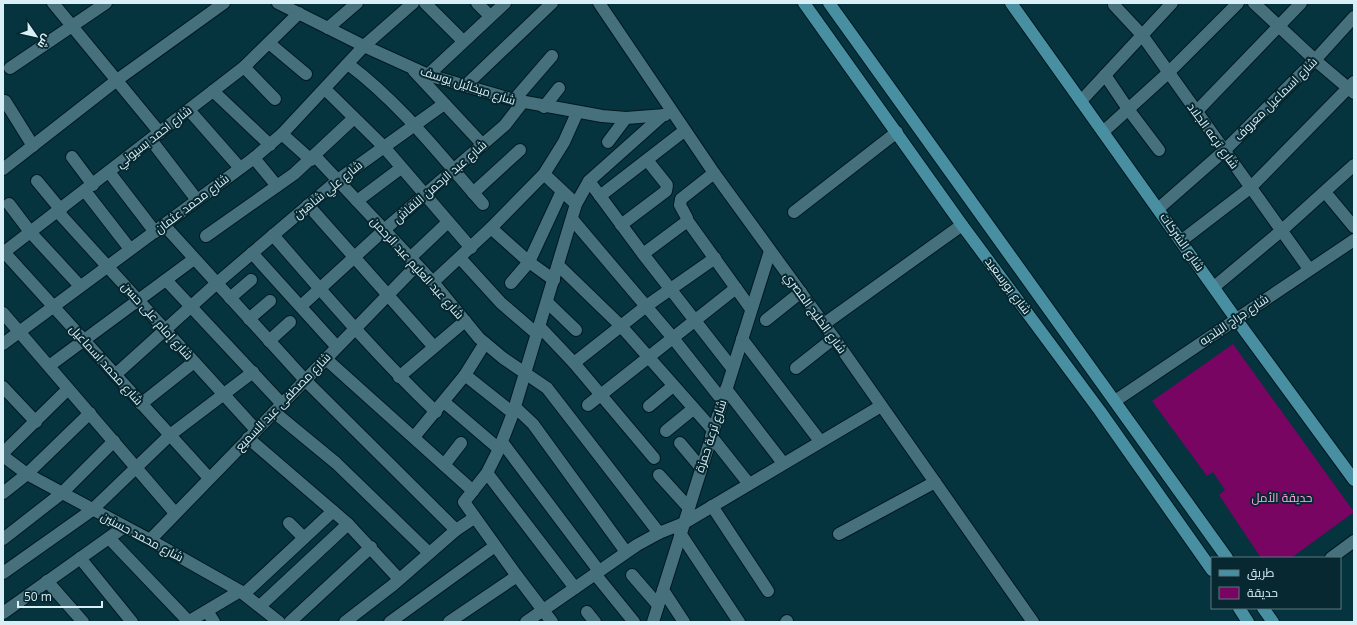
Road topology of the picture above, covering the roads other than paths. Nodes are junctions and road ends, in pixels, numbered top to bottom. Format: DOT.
graph roads {
  1 [pos="53,3"];
  2 [pos="106,3"];
  3 [pos="224,3"];
  4 [pos="278,3"];
  5 [pos="357,3"];
  6 [pos="413,3"];
  7 [pos="425,3"];
  8 [pos="477,3"];
  9 [pos="505,3"];
  10 [pos="552,3"];
  11 [pos="599,3"];
  12 [pos="804,3"];
  13 [pos="829,3"];
  14 [pos="1012,3"];
  15 [pos="1172,3"];
  16 [pos="1238,3"];
  17 [pos="1254,3"];
  18 [pos="1301,3"];
  19 [pos="1114,5"];
  20 [pos="299,13"];
  21 [pos="490,16"];
  22 [pos="1354,17"];
  23 [pos="73,26"];
  24 [pos="1278,26"];
  25 [pos="328,28"];
  26 [pos="1142,35"];
  27 [pos="463,41"];
  28 [pos="269,44"];
  29 [pos="364,46"];
  30 [pos="552,56"];
  31 [pos="1315,60"];
  32 [pos="348,64"];
  33 [pos="410,66"];
  34 [pos="244,67"];
  35 [pos="10,68"];
  36 [pos="1168,73"];
  37 [pos="306,74"];
  38 [pos="428,74"];
  39 [pos="1105,75"];
  40 [pos="117,80"];
  41 [pos="465,86"];
  42 [pos="1352,87"];
  43 [pos="559,88"];
  44 [pos="325,89"];
  45 [pos="213,92"];
  46 [pos="275,99"];
  47 [pos="5,101"];
  48 [pos="518,101"];
  49 [pos="1081,101"];
  50 [pos="444,104"];
  51 [pos="544,107"];
  52 [pos="1128,109"];
  53 [pos="190,110"];
  54 [pos="1196,112"];
  55 [pos="577,113"];
  56 [pos="668,114"];
  57 [pos="354,118"];
  58 [pos="626,118"];
  59 [pos="415,124"];
  60 [pos="684,131"];
  61 [pos="897,132"];
  62 [pos="1103,132"];
  63 [pos="282,134"];
  64 [pos="155,136"];
  65 [pos="608,142"];
  66 [pos="270,145"];
  67 [pos="483,145"];
  68 [pos="33,146"];
  69 [pos="384,147"];
  70 [pos="520,150"];
  71 [pos="1159,150"];
  72 [pos="1224,151"];
  73 [pos="72,157"];
  74 [pos="254,158"];
  75 [pos="313,158"];
  76 [pos="647,160"];
  77 [pos="1354,165"];
  78 [pos="240,168"];
  79 [pos="401,168"];
  80 [pos="3,169"];
  81 [pos="454,170"];
  82 [pos="109,172"];
  83 [pos="714,173"];
  84 [pos="544,174"];
  85 [pos="338,180"];
  86 [pos="37,181"];
  87 [pos="589,182"];
  88 [pos="277,186"];
  89 [pos="89,188"];
  90 [pos="1250,188"];
  91 [pos="562,191"];
  92 [pos="473,192"];
  93 [pos="1325,192"];
  94 [pos="424,194"];
  95 [pos="600,196"];
  96 [pos="198,200"];
  97 [pos="357,201"];
  98 [pos="9,204"];
  99 [pos="483,204"];
  100 [pos="576,204"];
  101 [pos="308,205"];
  102 [pos="1158,208"];
  103 [pos="59,211"];
  104 [pos="794,212"];
  105 [pos="572,219"];
  106 [pos="687,220"];
  107 [pos="448,222"];
  108 [pos="621,225"];
  109 [pos="962,225"];
  110 [pos="1354,227"];
  111 [pos="491,228"];
  112 [pos="159,229"];
  113 [pos="384,230"];
  114 [pos="1281,231"];
  115 [pos="31,233"];
  116 [pos="273,235"];
  117 [pos="206,236"];
  118 [pos="1354,240"];
  119 [pos="1181,241"];
  120 [pos="470,248"];
  121 [pos="130,249"];
  122 [pos="770,251"];
  123 [pos="3,252"];
  124 [pos="252,253"];
  125 [pos="643,254"];
  126 [pos="355,257"];
  127 [pos="460,258"];
  128 [pos="715,258"];
  129 [pos="194,259"];
  130 [pos="414,261"];
  131 [pos="529,262"];
  132 [pos="558,264"];
  133 [pos="107,266"];
  134 [pos="1309,269"];
  135 [pos="166,280"];
  136 [pos="251,280"];
  137 [pos="554,280"];
  138 [pos="433,282"];
  139 [pos="216,283"];
  140 [pos="511,283"];
  141 [pos="80,286"];
  142 [pos="736,288"];
  143 [pos="1214,288"];
  144 [pos="319,289"];
  145 [pos="670,289"];
  146 [pos="801,292"];
  147 [pos="389,294"];
  148 [pos="230,298"];
  149 [pos="138,300"];
  150 [pos="270,301"];
  151 [pos="547,302"];
  152 [pos="52,306"];
  153 [pos="191,306"];
  154 [pos="301,306"];
  155 [pos="645,307"];
  156 [pos="751,309"];
  157 [pos="3,312"];
  158 [pos="249,319"];
  159 [pos="1236,319"];
  160 [pos="766,320"];
  161 [pos="465,321"];
  162 [pos="695,321"];
  163 [pos="290,322"];
  164 [pos="824,324"];
  165 [pos="621,326"];
  166 [pos="355,329"];
  167 [pos="165,330"];
  168 [pos="538,330"];
  169 [pos="576,330"];
  170 [pos="19,331"];
  171 [pos="673,338"];
  172 [pos="834,338"];
  173 [pos="742,339"];
  174 [pos="84,340"];
  175 [pos="269,341"];
  176 [pos="3,344"];
  177 [pos="485,344"];
  178 [pos="337,347"];
  179 [pos="434,347"];
  180 [pos="649,357"];
  181 [pos="326,359"];
  182 [pos="194,362"];
  183 [pos="574,362"];
  184 [pos="49,366"];
  185 [pos="732,368"];
  186 [pos="796,368"];
  187 [pos="252,372"];
  188 [pos="525,374"];
  189 [pos="115,375"];
  190 [pos="465,375"];
  191 [pos="399,377"];
  192 [pos="305,380"];
  193 [pos="673,386"];
  194 [pos="3,387"];
  195 [pos="68,389"];
  196 [pos="601,394"];
  197 [pos="223,395"];
  198 [pos="724,395"];
  199 [pos="1115,401"];
  200 [pos="444,402"];
  201 [pos="141,404"];
  202 [pos="588,405"];
  203 [pos="649,406"];
  204 [pos="881,406"];
  205 [pos="278,408"];
  206 [pos="693,409"];
  207 [pos="514,410"];
  208 [pos="436,412"];
  209 [pos="90,413"];
  210 [pos="36,422"];
  211 [pos="666,431"];
  212 [pos="712,433"];
  213 [pos="252,434"];
  214 [pos="170,435"];
  215 [pos="414,438"];
  216 [pos="114,441"];
  217 [pos="820,441"];
  218 [pos="461,443"];
  219 [pos="680,443"];
  220 [pos="500,446"];
  221 [pos="3,453"];
  222 [pos="3,456"];
  223 [pos="654,458"];
  224 [pos="783,463"];
  225 [pos="444,465"];
  226 [pos="136,467"];
  227 [pos="701,468"];
  228 [pos="26,474"];
  229 [pos="487,474"];
  230 [pos="659,475"];
  231 [pos="209,478"];
  232 [pos="1354,480"];
  233 [pos="935,482"];
  234 [pos="749,484"];
  235 [pos="473,491"];
  236 [pos="3,493"];
  237 [pos="62,493"];
  238 [pos="712,506"];
  239 [pos="688,507"];
  240 [pos="92,510"];
  241 [pos="333,511"];
  242 [pos="175,512"];
  243 [pos="474,518"];
  244 [pos="289,523"];
  245 [pos="348,524"];
  246 [pos="124,527"];
  247 [pos="682,528"];
  248 [pos="456,530"];
  249 [pos="659,533"];
  250 [pos="839,534"];
  251 [pos="109,538"];
  252 [pos="3,539"];
  253 [pos="150,540"];
  254 [pos="300,541"];
  255 [pos="1354,541"];
  256 [pos="495,546"];
  257 [pos="371,547"];
  258 [pos="626,552"];
  259 [pos="429,553"];
  260 [pos="314,556"];
  261 [pos="1226,557"];
  262 [pos="1332,557"];
  263 [pos="80,558"];
  264 [pos="1211,569"];
  265 [pos="597,572"];
  266 [pos="3,573"];
  267 [pos="632,575"];
  268 [pos="517,576"];
  269 [pos="399,579"];
  270 [pos="47,581"];
  271 [pos="575,588"];
  272 [pos="663,590"];
  273 [pos="768,591"];
  274 [pos="242,592"];
  275 [pos="658,605"];
  276 [pos="260,606"];
  277 [pos="1240,609"];
  278 [pos="1264,609"];
  279 [pos="542,610"];
  280 [pos="207,611"];
  281 [pos="586,612"];
  282 [pos="3,613"];
  283 [pos="83,622"];
  284 [pos="132,622"];
  285 [pos="189,622"];
  286 [pos="214,622"];
  287 [pos="279,622"];
  288 [pos="290,622"];
  289 [pos="345,622"];
  290 [pos="390,622"];
  291 [pos="450,622"];
  292 [pos="526,622"];
  293 [pos="552,622"];
  294 [pos="595,622"];
  295 [pos="634,622"];
  296 [pos="653,622"];
  297 [pos="684,622"];
  298 [pos="739,622"];
  299 [pos="1033,622"];
  300 [pos="1248,622"];
  301 [pos="1273,622"];
  1 -- 23 [label="street"];
  2 -- 23 [label="street"];
  3 -- 40 [label="street"];
  4 -- 20 [label="street, شارع ميخائيل يوسف"];
  5 -- 25 [label="street"];
  6 -- 29 [label="street, شارع محمد عثمان"];
  7 -- 27 [label="street"];
  8 -- 21 [label="street"];
  9 -- 21 [label="street"];
  10 -- 41 [label="street"];
  11 -- 56 [label="street, شارع الخليج المصري"];
  12 -- 61 [label="main road, شارع بورسعيد"];
  13 -- 199 [label="main road, شارع بورسعيد"];
  14 -- 49 [label="main road, شارع الشركات"];
  15 -- 26 [label="street"];
  16 -- 36 [label="street"];
  17 -- 24 [label="street"];
  18 -- 24 [label="street"];
  19 -- 26 [label="street, شارع ترعه الجلاد"];
  20 -- 25 [label="street, شارع ميخائيل يوسف"];
  20 -- 28 [label="street, شارع احمد بسيوني"];
  21 -- 27 [label="street"];
  22 -- 31 [label="street, شارع اسماعيل معروف"];
  23 -- 35 [label="street"];
  23 -- 40 [label="street"];
  24 -- 31 [label="street"];
  24 -- 54 [label="street"];
  25 -- 29 [label="street, شارع ميخائيل يوسف"];
  26 -- 36 [label="street, شارع ترعه الجلاد"];
  26 -- 39 [label="street"];
  27 -- 38 [label="street"];
  28 -- 34 [label="street, شارع احمد بسيوني"];
  28 -- 37 [label="street"];
  29 -- 32 [label="street, شارع محمد عثمان"];
  29 -- 33 [label="street, شارع ميخائيل يوسف"];
  30 -- 48 [label="street, شارع عبد الرحمن النقاش"];
  31 -- 42 [label="street"];
  31 -- 72 [label="street, شارع اسماعيل معروف"];
  32 -- 44 [label="street, شارع محمد عثمان"];
  32 -- 59 [label="street"];
  33 -- 38 [label="street, شارع ميخائيل يوسف"];
  33 -- 50 [label="street"];
  34 -- 45 [label="street, شارع احمد بسيوني"];
  34 -- 46 [label="street"];
  36 -- 52 [label="street"];
  36 -- 54 [label="street, شارع ترعه الجلاد"];
  38 -- 41 [label="street, شارع ميخائيل يوسف"];
  39 -- 49 [label="street"];
  39 -- 52 [label="street"];
  40 -- 64 [label="street"];
  40 -- 68 [label="street"];
  41 -- 48 [label="street, شارع ميخائيل يوسف"];
  42 -- 90 [label="street"];
  43 -- 51 [label="street"];
  44 -- 57 [label="street"];
  44 -- 63 [label="street, شارع محمد عثمان"];
  45 -- 53 [label="street, شارع احمد بسيوني"];
  45 -- 66 [label="street"];
  47 -- 68 [label="street"];
  48 -- 51 [label="street, شارع ميخائيل يوسف"];
  48 -- 67 [label="street, شارع عبد الرحمن النقاش"];
  49 -- 62 [label="main road, شارع الشركات"];
  50 -- 59 [label="street, شارع علي شاهين"];
  50 -- 67 [label="street"];
  51 -- 55 [label="street, شارع ميخائيل يوسف"];
  52 -- 62 [label="street"];
  52 -- 71 [label="street"];
  53 -- 64 [label="street, شارع احمد بسيوني"];
  53 -- 78 [label="street"];
  54 -- 72 [label="street, شارع ترعه الجلاد"];
  55 -- 58 [label="street, شارع ميخائيل يوسف"];
  55 -- 84 [label="street"];
  56 -- 58 [label="street, شارع ميخائيل يوسف"];
  56 -- 60 [label="street, شارع الخليج المصري"];
  56 -- 87 [label="street"];
  57 -- 69 [label="street"];
  57 -- 75 [label="street"];
  58 -- 65 [label="street"];
  59 -- 69 [label="street, شارع علي شاهين"];
  59 -- 81 [label="street"];
  60 -- 76 [label="street"];
  60 -- 83 [label="street, شارع الخليج المصري"];
  61 -- 104 [label="street"];
  61 -- 109 [label="main road, شارع بورسعيد"];
  62 -- 102 [label="main road, شارع الشركات"];
  63 -- 66 [label="street, شارع محمد عثمان"];
  63 -- 75 [label="street, شارع عبد العليم عبد الرحمن"];
  64 -- 82 [label="street, شارع احمد بسيوني"];
  64 -- 96 [label="street"];
  66 -- 74 [label="street, شارع محمد عثمان"];
  67 -- 81 [label="street, شارع عبد الرحمن النقاش"];
  68 -- 80 [label="street"];
  69 -- 79 [label="street"];
  69 -- 85 [label="street, شارع علي شاهين"];
  70 -- 92 [label="street"];
  72 -- 90 [label="street, شارع ترعه الجلاد"];
  72 -- 102 [label="street, شارع اسماعيل معروف"];
  73 -- 89 [label="street"];
  74 -- 78 [label="street, شارع محمد عثمان"];
  74 -- 88 [label="street"];
  75 -- 85 [label="street, شارع عبد العليم عبد الرحمن"];
  75 -- 88 [label="street"];
  76 -- 95 [label="street"];
  76 -- 108 [label="street"];
  77 -- 93 [label="street"];
  78 -- 96 [label="street, شارع محمد عثمان"];
  79 -- 94 [label="street"];
  79 -- 97 [label="street"];
  81 -- 92 [label="street"];
  81 -- 94 [label="street, شارع عبد الرحمن النقاش"];
  82 -- 89 [label="street, شارع احمد بسيوني"];
  82 -- 112 [label="street"];
  83 -- 106 [label="street"];
  83 -- 122 [label="street, شارع الخليج المصري"];
  84 -- 91 [label="street"];
  84 -- 111 [label="street"];
  85 -- 97 [label="street, شارع عبد العليم عبد الرحمن"];
  85 -- 101 [label="street, شارع علي شاهين"];
  86 -- 103 [label="street, شارع إمام على حسن"];
  87 -- 95 [label="street"];
  87 -- 100 [label="street"];
  88 -- 117 [label="street"];
  89 -- 103 [label="street, شارع احمد بسيوني"];
  89 -- 121 [label="street"];
  90 -- 114 [label="street, شارع ترعه الجلاد"];
  90 -- 119 [label="street"];
  91 -- 100 [label="street"];
  91 -- 131 [label="street"];
  92 -- 99 [label="street"];
  93 -- 110 [label="street"];
  93 -- 114 [label="street"];
  94 -- 107 [label="street"];
  94 -- 113 [label="street, شارع عبد الرحمن النقاش"];
  95 -- 108 [label="street"];
  96 -- 112 [label="street, شارع محمد عثمان"];
  97 -- 113 [label="street, شارع عبد العليم عبد الرحمن"];
  98 -- 115 [label="street"];
  100 -- 105 [label="street"];
  101 -- 116 [label="street, شارع علي شاهين"];
  101 -- 126 [label="street"];
  102 -- 119 [label="main road, شارع الشركات"];
  103 -- 115 [label="street, شارع احمد بسيوني"];
  103 -- 133 [label="street, شارع إمام على حسن"];
  105 -- 132 [label="street"];
  105 -- 155 [label="street"];
  106 -- 125 [label="street"];
  106 -- 128 [label="street"];
  107 -- 120 [label="street"];
  107 -- 130 [label="street, شارع مصطفى عبد السميع"];
  108 -- 125 [label="street"];
  109 -- 164 [label="street"];
  109 -- 264 [label="main road, شارع بورسعيد"];
  111 -- 120 [label="street"];
  111 -- 131 [label="street"];
  112 -- 121 [label="street, شارع محمد عثمان"];
  112 -- 129 [label="street"];
  113 -- 126 [label="street, شارع عبد الرحمن النقاش"];
  113 -- 130 [label="street, شارع عبد العليم عبد الرحمن"];
  114 -- 134 [label="street, شارع ترعه الجلاد"];
  114 -- 143 [label="street"];
  115 -- 123 [label="street, شارع احمد بسيوني"];
  115 -- 141 [label="street"];
  116 -- 124 [label="street, شارع علي شاهين"];
  116 -- 144 [label="street"];
  118 -- 134 [label="street, شارع جراج البلديه"];
  119 -- 143 [label="main road, شارع الشركات"];
  120 -- 127 [label="street"];
  121 -- 133 [label="street, شارع محمد عثمان"];
  122 -- 146 [label="street, شارع الخليج المصري"];
  122 -- 156 [label="street, شارع ترعة حمزة"];
  123 -- 152 [label="street, شارع محمد اسماعيل"];
  124 -- 139 [label="street, شارع علي شاهين"];
  124 -- 154 [label="street"];
  125 -- 145 [label="street"];
  126 -- 144 [label="street, شارع عبد الرحمن النقاش"];
  126 -- 147 [label="street"];
  127 -- 138 [label="street"];
  127 -- 168 [label="street"];
  128 -- 142 [label="street"];
  128 -- 145 [label="street"];
  129 -- 135 [label="street"];
  129 -- 139 [label="street"];
  130 -- 138 [label="street, شارع عبد العليم عبد الرحمن"];
  130 -- 147 [label="street, شارع مصطفى عبد السميع"];
  131 -- 137 [label="street"];
  131 -- 140 [label="street"];
  132 -- 137 [label="street"];
  132 -- 165 [label="street"];
  133 -- 141 [label="street, شارع محمد عثمان"];
  133 -- 149 [label="street, شارع إمام على حسن"];
  134 -- 159 [label="street, شارع جراج البلديه"];
  135 -- 149 [label="street"];
  135 -- 153 [label="street"];
  136 -- 148 [label="street"];
  137 -- 151 [label="street"];
  138 -- 161 [label="street, شارع عبد العليم عبد الرحمن"];
  139 -- 148 [label="street"];
  139 -- 153 [label="street, شارع علي شاهين"];
  141 -- 152 [label="street, شارع محمد عثمان"];
  142 -- 156 [label="street"];
  142 -- 162 [label="street"];
  143 -- 159 [label="main road, شارع الشركات"];
  144 -- 154 [label="street, شارع عبد الرحمن النقاش"];
  144 -- 166 [label="street"];
  145 -- 155 [label="street"];
  145 -- 162 [label="street"];
  146 -- 160 [label="street"];
  146 -- 164 [label="street, شارع الخليج المصري"];
  147 -- 166 [label="street, شارع مصطفى عبد السميع"];
  147 -- 179 [label="street"];
  148 -- 158 [label="street"];
  149 -- 167 [label="street, شارع إمام على حسن"];
  149 -- 174 [label="street"];
  150 -- 158 [label="street"];
  151 -- 168 [label="street"];
  151 -- 169 [label="street"];
  152 -- 170 [label="street, شارع محمد عثمان"];
  152 -- 174 [label="street, شارع محمد اسماعيل"];
  153 -- 167 [label="street, شارع علي شاهين"];
  153 -- 187 [label="street"];
  154 -- 178 [label="street"];
  155 -- 165 [label="street"];
  155 -- 171 [label="street"];
  156 -- 173 [label="street, شارع ترعة حمزة"];
  157 -- 170 [label="street"];
  158 -- 175 [label="street"];
  159 -- 199 [label="street, شارع جراج البلديه"];
  159 -- 232 [label="main road, شارع الشركات"];
  161 -- 177 [label="street, شارع عبد العليم عبد الرحمن"];
  161 -- 179 [label="street"];
  162 -- 171 [label="street"];
  162 -- 185 [label="street"];
  163 -- 175 [label="street"];
  164 -- 172 [label="street, شارع الخليج المصري"];
  165 -- 180 [label="street"];
  165 -- 183 [label="street"];
  166 -- 178 [label="street, شارع مصطفى عبد السميع"];
  166 -- 191 [label="street"];
  167 -- 182 [label="street, شارع إمام على حسن"];
  167 -- 189 [label="street, شارع علي شاهين"];
  168 -- 183 [label="street"];
  168 -- 188 [label="street"];
  170 -- 176 [label="street, شارع محمد عثمان"];
  170 -- 184 [label="street"];
  171 -- 180 [label="street"];
  171 -- 198 [label="street"];
  172 -- 186 [label="street"];
  172 -- 204 [label="street, شارع الخليج المصري"];
  173 -- 185 [label="street, شارع ترعة حمزة"];
  173 -- 217 [label="street"];
  174 -- 184 [label="street"];
  174 -- 189 [label="street, شارع محمد اسماعيل"];
  175 -- 192 [label="street"];
  177 -- 188 [label="street, شارع عبد العليم عبد الرحمن"];
  177 -- 190 [label="street"];
  178 -- 181 [label="street, شارع مصطفى عبد السميع"];
  179 -- 191 [label="street"];
  180 -- 193 [label="street"];
  180 -- 196 [label="street"];
  181 -- 192 [label="street, شارع مصطفى عبد السميع"];
  181 -- 215 [label="street"];
  182 -- 197 [label="street, شارع إمام على حسن"];
  182 -- 201 [label="street"];
  183 -- 196 [label="street"];
  184 -- 195 [label="street"];
  185 -- 198 [label="street, شارع ترعة حمزة"];
  187 -- 197 [label="street"];
  187 -- 205 [label="street"];
  188 -- 207 [label="street"];
  188 -- 249 [label="street, شارع عبد العليم عبد الرحمن"];
  189 -- 201 [label="street, شارع محمد اسماعيل"];
  190 -- 200 [label="street"];
  190 -- 207 [label="street"];
  191 -- 208 [label="street"];
  192 -- 205 [label="street, شارع مصطفى عبد السميع"];
  192 -- 248 [label="street"];
  193 -- 203 [label="street"];
  193 -- 206 [label="street"];
  194 -- 210 [label="street"];
  195 -- 209 [label="street"];
  195 -- 210 [label="street"];
  196 -- 202 [label="street"];
  196 -- 223 [label="street"];
  197 -- 213 [label="street, شارع إمام على حسن"];
  197 -- 214 [label="street"];
  198 -- 212 [label="street, شارع ترعة حمزة"];
  198 -- 224 [label="street"];
  199 -- 261 [label="main road, شارع بورسعيد"];
  200 -- 208 [label="street"];
  200 -- 220 [label="street"];
  201 -- 214 [label="street, شارع محمد اسماعيل"];
  204 -- 217 [label="street"];
  204 -- 233 [label="street, شارع الخليج المصري"];
  205 -- 213 [label="street, شارع مصطفى عبد السميع"];
  205 -- 259 [label="street"];
  206 -- 211 [label="street"];
  206 -- 212 [label="street"];
  207 -- 220 [label="street"];
  207 -- 258 [label="street"];
  208 -- 215 [label="street"];
  209 -- 216 [label="street"];
  209 -- 228 [label="street"];
  210 -- 221 [label="street"];
  212 -- 227 [label="street, شارع ترعة حمزة"];
  212 -- 234 [label="street"];
  213 -- 231 [label="street, شارع مصطفى عبد السميع"];
  213 -- 241 [label="street, شارع إمام على حسن"];
  214 -- 226 [label="street"];
  214 -- 231 [label="street, شارع محمد اسماعيل"];
  215 -- 225 [label="street"];
  216 -- 226 [label="street"];
  216 -- 237 [label="street"];
  217 -- 224 [label="street"];
  218 -- 225 [label="street"];
  219 -- 227 [label="street"];
  220 -- 229 [label="street"];
  220 -- 265 [label="street"];
  222 -- 228 [label="street, شارع محمد حسنين"];
  224 -- 234 [label="street"];
  225 -- 235 [label="street"];
  226 -- 240 [label="street"];
  226 -- 242 [label="street"];
  227 -- 239 [label="street, شارع ترعة حمزة"];
  228 -- 236 [label="street"];
  228 -- 237 [label="street, شارع محمد حسنين"];
  229 -- 235 [label="street"];
  229 -- 271 [label="street"];
  230 -- 239 [label="street"];
  231 -- 242 [label="street, شارع مصطفى عبد السميع"];
  233 -- 250 [label="street"];
  233 -- 299 [label="street, شارع الخليج المصري"];
  234 -- 238 [label="street"];
  235 -- 243 [label="street"];
  237 -- 240 [label="street, شارع محمد حسنين"];
  237 -- 252 [label="street"];
  238 -- 247 [label="street"];
  238 -- 273 [label="street"];
  239 -- 247 [label="street, شارع ترعة حمزة"];
  240 -- 246 [label="street, شارع محمد حسنين"];
  240 -- 266 [label="street"];
  241 -- 245 [label="street, شارع إمام على حسن"];
  241 -- 254 [label="street"];
  242 -- 253 [label="street, شارع مصطفى عبد السميع"];
  243 -- 248 [label="street"];
  243 -- 256 [label="street"];
  244 -- 254 [label="street"];
  245 -- 257 [label="street, شارع إمام على حسن"];
  245 -- 260 [label="street"];
  246 -- 251 [label="street"];
  246 -- 253 [label="street, شارع محمد حسنين"];
  247 -- 249 [label="street"];
  247 -- 272 [label="street, شارع ترعة حمزة"];
  247 -- 298 [label="street"];
  248 -- 259 [label="street"];
  249 -- 258 [label="street"];
  251 -- 263 [label="street"];
  251 -- 285 [label="street"];
  253 -- 274 [label="street, شارع محمد حسنين"];
  254 -- 260 [label="street"];
  254 -- 274 [label="street"];
  255 -- 262 [label="street"];
  256 -- 268 [label="street"];
  256 -- 290 [label="street"];
  257 -- 269 [label="street, شارع إمام على حسن"];
  257 -- 288 [label="street"];
  258 -- 265 [label="street"];
  259 -- 269 [label="street"];
  260 -- 276 [label="street"];
  263 -- 270 [label="street"];
  263 -- 284 [label="street"];
  265 -- 271 [label="street"];
  265 -- 295 [label="street"];
  267 -- 275 [label="street"];
  268 -- 279 [label="street"];
  268 -- 291 [label="street"];
  269 -- 289 [label="street"];
  270 -- 282 [label="street"];
  270 -- 283 [label="street"];
  271 -- 279 [label="street"];
  272 -- 275 [label="street, شارع ترعة حمزة"];
  272 -- 297 [label="street"];
  274 -- 276 [label="street, شارع محمد حسنين"];
  274 -- 280 [label="street"];
  275 -- 296 [label="street, شارع ترعة حمزة"];
  276 -- 287 [label="street, شارع محمد حسنين"];
  277 -- 300 [label="main road"];
  278 -- 301 [label="main road"];
  279 -- 292 [label="street"];
  279 -- 293 [label="street"];
  280 -- 285 [label="street"];
  280 -- 286 [label="street"];
  281 -- 294 [label="street"];
}
